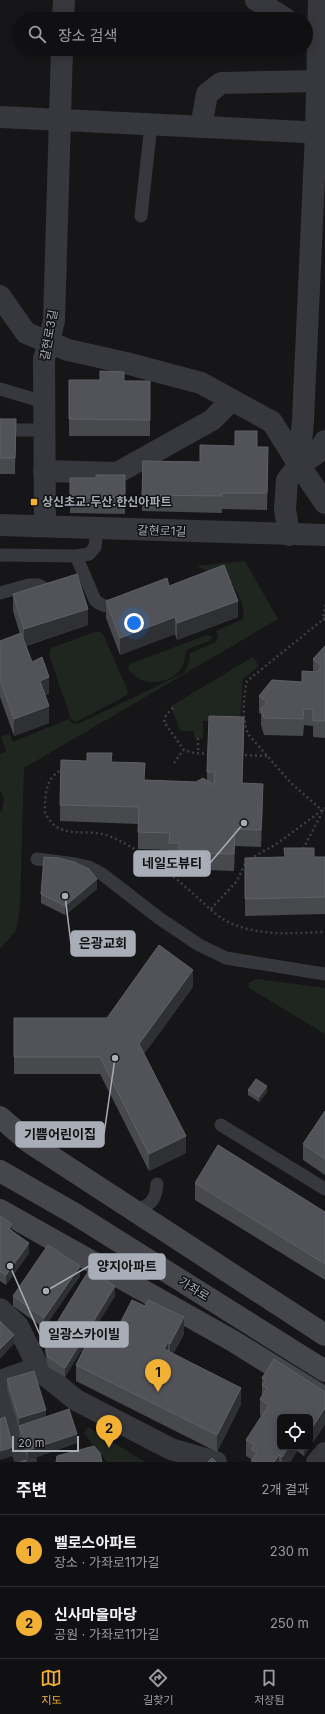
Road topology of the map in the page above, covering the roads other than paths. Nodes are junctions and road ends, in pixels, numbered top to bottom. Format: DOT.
graph roads {
  1 [pos="64,0"];
  2 [pos="256,0"];
  3 [pos="319,0"];
  4 [pos="63,12"];
  5 [pos="275,12"];
  6 [pos="316,38"];
  7 [pos="62,56"];
  8 [pos="318,81"];
  9 [pos="0,117"];
  10 [pos="60,120"];
  11 [pos="151,125"];
  12 [pos="202,127"];
  13 [pos="321,133"];
  14 [pos="142,216"];
  15 [pos="0,296"];
  16 [pos="48,342"];
  17 [pos="0,389"];
  18 [pos="232,400"];
  19 [pos="44,402"];
  20 [pos="0,430"];
  21 [pos="44,430"];
  22 [pos="325,442"];
  23 [pos="299,466"];
  24 [pos="44,471"];
  25 [pos="325,503"];
  26 [pos="0,525"];
  27 [pos="45,526"];
  28 [pos="97,529"];
  29 [pos="288,535"];
  30 [pos="325,535"];
  31 [pos="0,555"];
  32 [pos="76,556"];
  33 [pos="0,593"];
  34 [pos="47,594"];
  35 [pos="133,602"];
  36 [pos="37,859"];
  37 [pos="325,974"];
  38 [pos="0,1117"];
  39 [pos="221,1125"];
  40 [pos="0,1171"];
  41 [pos="157,1184"];
  42 [pos="325,1189"];
  43 [pos="132,1209"];
  44 [pos="0,1210"];
  45 [pos="0,1309"];
  46 [pos="325,1335"];
  47 [pos="40,1371"];
  48 [pos="325,1371"];
  49 [pos="0,1381"];
  50 [pos="0,1396"];
  51 [pos="325,1398"];
  52 [pos="325,1453"];
  53 [pos="203,1460"];
  54 [pos="33,1462"];
  55 [pos="317,1462"];
  1 -- 4 [label="street"];
  2 -- 5 [label="street"];
  3 -- 6 [label="street"];
  6 -- 8 [label="street"];
  7 -- 10 [label="street, 갈현로3길"];
  8 -- 12 [label="street"];
  8 -- 13 [label="street"];
  9 -- 10 [label="street"];
  10 -- 11 [label="street"];
  10 -- 16 [label="street, 갈현로3길"];
  11 -- 12 [label="street"];
  11 -- 14 [label="lane"];
  12 -- 13 [label="street"];
  13 -- 23 [label="street"];
  15 -- 16 [label="street"];
  16 -- 18 [label="street"];
  16 -- 19 [label="street, 갈현로3길"];
  17 -- 19 [label="lane"];
  18 -- 23 [label="street"];
  18 -- 24 [label="street"];
  19 -- 21 [label="street, 갈현로3길"];
  20 -- 21 [label="lane"];
  21 -- 24 [label="street, 갈현로3길"];
  22 -- 23 [label="street"];
  23 -- 25 [label="street"];
  23 -- 29 [label="street"];
  24 -- 27 [label="street, 갈현로3길"];
  26 -- 27 [label="street, 갈현로1길"];
  27 -- 28 [label="street, 갈현로1길"];
  28 -- 29 [label="street, 갈현로1길"];
  28 -- 32 [label="lane"];
  29 -- 30 [label="street, 갈현로1길"];
  31 -- 32 [label="lane"];
  32 -- 35 [label="lane"];
  33 -- 34 [label="lane"];
  36 -- 37 [label="lane"];
  38 -- 43 [label="main road"];
  39 -- 42 [label="lane"];
  40 -- 48 [label="main road, 가좌로"];
  41 -- 43 [label="lane"];
  43 -- 46 [label="main road"];
  44 -- 51 [label="main road"];
  45 -- 47 [label="street"];
  47 -- 49 [label="street"];
  47 -- 53 [label="street"];
  50 -- 54 [label="street"];
  52 -- 55 [label="street"];
}
